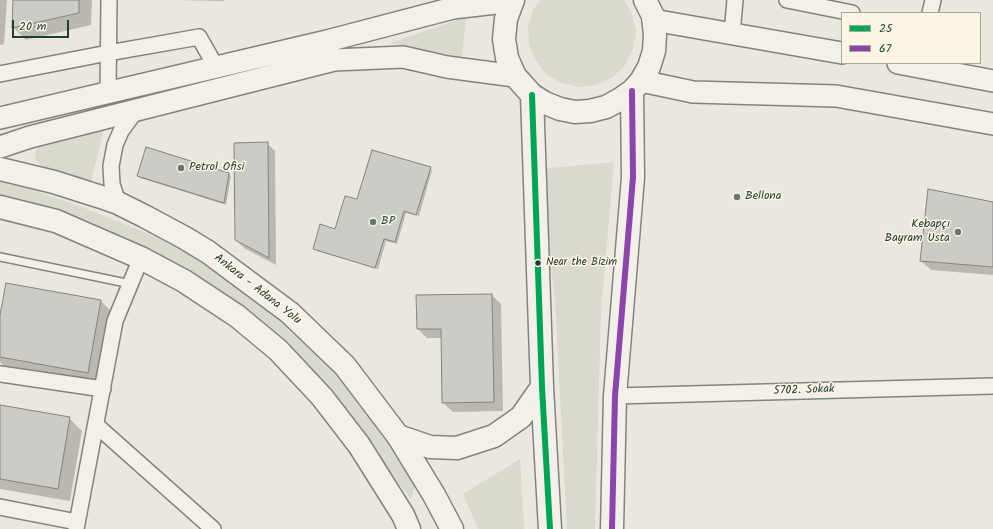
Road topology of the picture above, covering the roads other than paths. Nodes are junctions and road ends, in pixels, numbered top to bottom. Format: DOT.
graph roads {
  1 [pos="109,0"];
  2 [pos="513,0"];
  3 [pos="735,0"];
  4 [pos="786,0"];
  5 [pos="933,0"];
  6 [pos="653,8"];
  7 [pos="847,12"];
  8 [pos="930,12"];
  9 [pos="732,34"];
  10 [pos="841,52"];
  11 [pos="108,53"];
  12 [pos="908,64"];
  13 [pos="918,65"];
  14 [pos="216,67"];
  15 [pos="0,74"];
  16 [pos="515,76"];
  17 [pos="993,81"];
  18 [pos="636,86"];
  19 [pos="108,93"];
  20 [pos="532,95"];
  21 [pos="137,109"];
  22 [pos="0,118"];
  23 [pos="993,124"];
  24 [pos="0,147"];
  25 [pos="0,169"];
  26 [pos="118,203"];
  27 [pos="0,207"];
  28 [pos="0,257"];
  29 [pos="141,258"];
  30 [pos="130,284"];
  31 [pos="0,374"];
  32 [pos="993,386"];
  33 [pos="542,387"];
  34 [pos="103,389"];
  35 [pos="615,396"];
  36 [pos="96,425"];
  37 [pos="398,436"];
  38 [pos="0,507"];
  39 [pos="77,525"];
  40 [pos="213,529"];
  41 [pos="409,529"];
  42 [pos="452,529"];
  43 [pos="550,529"];
  44 [pos="612,529"];
  1 -- 11 [label="street"];
  2 -- 14 [label="main road"];
  2 -- 16 [label="main road"];
  3 -- 9 [label="street"];
  4 -- 7 [label="street"];
  5 -- 8 [label="street"];
  6 -- 9 [label="main road"];
  6 -- 18 [label="main road"];
  9 -- 10 [label="main road"];
  11 -- 14 [label="street"];
  11 -- 15 [label="street"];
  11 -- 19 [label="street"];
  12 -- 13 [label="main road"];
  13 -- 17 [label="main road"];
  14 -- 19 [label="main road"];
  16 -- 20 [label="main road"];
  16 -- 21 [label="main road"];
  18 -- 20 [label="main road"];
  18 -- 23 [label="main road"];
  18 -- 35 [label="main road"];
  19 -- 22 [label="main road"];
  20 -- 33 [label="main road"];
  21 -- 24 [label="main road"];
  21 -- 26 [label="street"];
  25 -- 26 [label="main road, Ankara - Adana Yolu"];
  26 -- 37 [label="main road, Ankara - Adana Yolu"];
  27 -- 29 [label="main road"];
  28 -- 30 [label="lane"];
  29 -- 30 [label="street"];
  29 -- 41 [label="main road"];
  30 -- 34 [label="street"];
  31 -- 34 [label="street"];
  32 -- 35 [label="street, 5702. Sokak"];
  33 -- 37 [label="main road"];
  33 -- 43 [label="main road"];
  34 -- 36 [label="street"];
  35 -- 44 [label="main road"];
  36 -- 39 [label="street"];
  36 -- 40 [label="street"];
  37 -- 42 [label="main road, Ankara - Adana Yolu"];
  38 -- 39 [label="street"];
}
